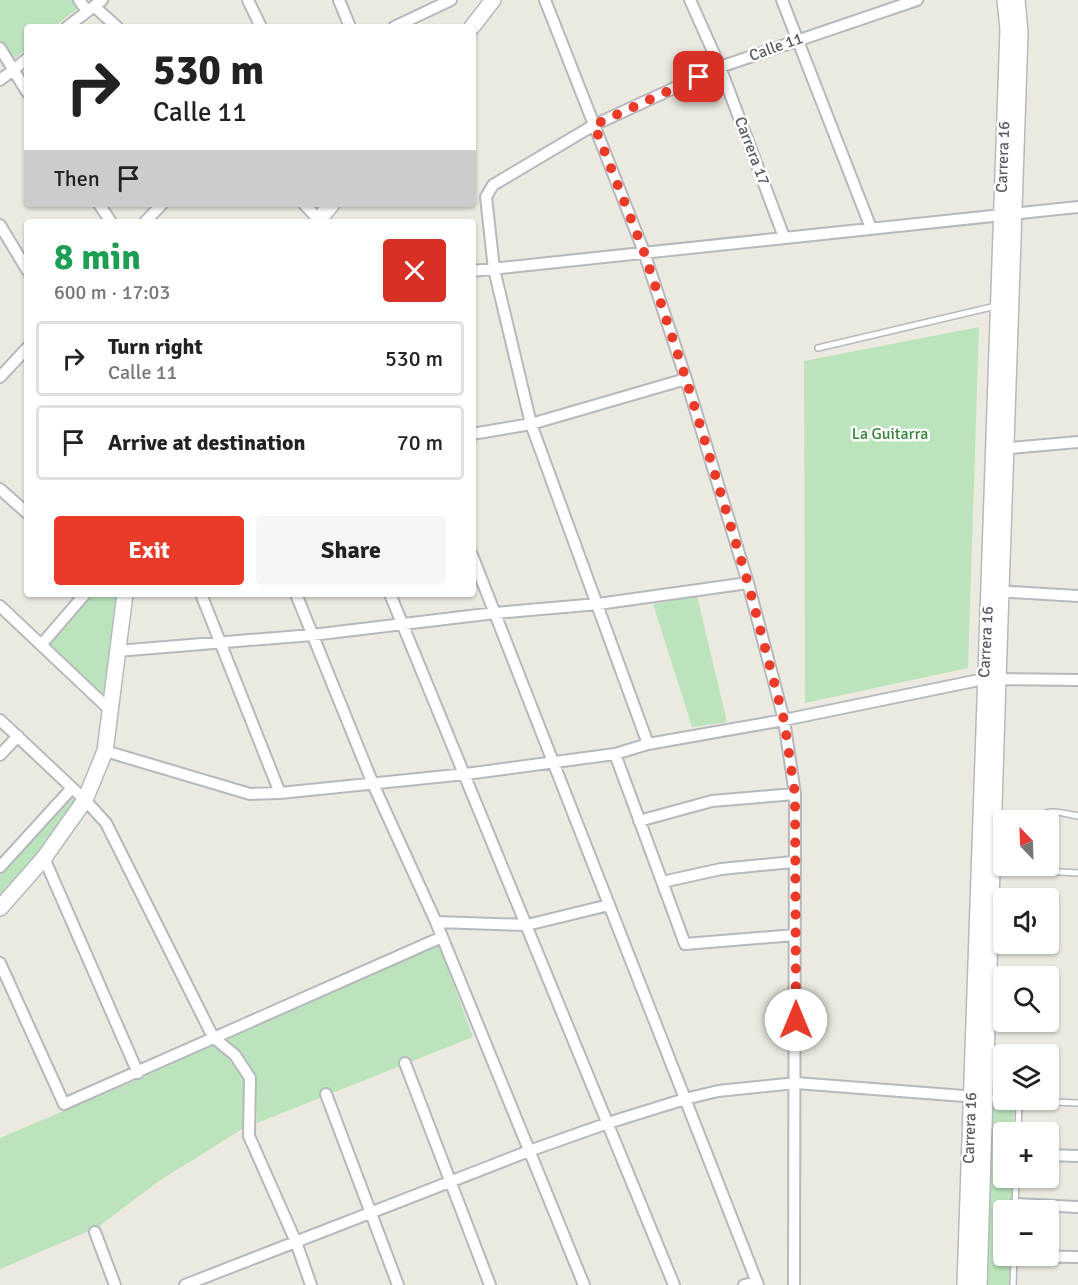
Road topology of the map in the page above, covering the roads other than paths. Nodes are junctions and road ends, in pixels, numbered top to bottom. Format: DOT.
graph roads {
  1 [pos="80,0"];
  2 [pos="248,0"];
  3 [pos="339,0"];
  4 [pos="451,0"];
  5 [pos="493,0"];
  6 [pos="545,0"];
  7 [pos="690,0"];
  8 [pos="782,0"];
  9 [pos="917,0"];
  10 [pos="1005,0"];
  11 [pos="1017,0"];
  12 [pos="94,6"];
  13 [pos="71,24"];
  14 [pos="114,24"];
  15 [pos="260,24"];
  16 [pos="349,24"];
  17 [pos="400,24"];
  18 [pos="474,24"];
  19 [pos="798,39"];
  20 [pos="0,48"];
  21 [pos="24,62"];
  22 [pos="720,67"];
  23 [pos="14,70"];
  24 [pos="0,80"];
  25 [pos="24,87"];
  26 [pos="594,125"];
  27 [pos="159,207"];
  28 [pos="307,207"];
  29 [pos="330,207"];
  30 [pos="1078,207"];
  31 [pos="1008,214"];
  32 [pos="149,219"];
  33 [pos="317,219"];
  34 [pos="321,219"];
  35 [pos="0,225"];
  36 [pos="871,228"];
  37 [pos="784,237"];
  38 [pos="644,252"];
  39 [pos="24,265"];
  40 [pos="494,269"];
  41 [pos="476,271"];
  42 [pos="997,305"];
  43 [pos="818,348"];
  44 [pos="24,351"];
  45 [pos="0,377"];
  46 [pos="686,379"];
  47 [pos="531,424"];
  48 [pos="476,433"];
  49 [pos="1078,442"];
  50 [pos="1001,449"];
  51 [pos="0,489"];
  52 [pos="24,510"];
  53 [pos="476,565"];
  54 [pos="748,583"];
  55 [pos="996,591"];
  56 [pos="1078,596"];
  57 [pos="82,597"];
  58 [pos="125,597"];
  59 [pos="202,597"];
  60 [pos="297,597"];
  61 [pos="391,597"];
  62 [pos="598,604"];
  63 [pos="0,606"];
  64 [pos="495,613"];
  65 [pos="402,625"];
  66 [pos="312,636"];
  67 [pos="220,644"];
  68 [pos="41,645"];
  69 [pos="117,651"];
  70 [pos="984,678"];
  71 [pos="1000,678"];
  72 [pos="1078,680"];
  73 [pos="109,709"];
  74 [pos="0,720"];
  75 [pos="784,720"];
  76 [pos="18,736"];
  77 [pos="648,744"];
  78 [pos="105,751"];
  79 [pos="615,754"];
  80 [pos="0,755"];
  81 [pos="553,762"];
  82 [pos="466,774"];
  83 [pos="373,784"];
  84 [pos="72,788"];
  85 [pos="280,793"];
  86 [pos="795,794"];
  87 [pos="85,800"];
  88 [pos="1059,813"];
  89 [pos="1078,816"];
  90 [pos="639,821"];
  91 [pos="992,836"];
  92 [pos="44,858"];
  93 [pos="793,862"];
  94 [pos="0,867"];
  95 [pos="1059,872"];
  96 [pos="1078,873"];
  97 [pos="662,882"];
  98 [pos="609,905"];
  99 [pos="0,908"];
  100 [pos="436,922"];
  101 [pos="527,925"];
  102 [pos="795,935"];
  103 [pos="442,937"];
  104 [pos="0,963"];
  105 [pos="213,1037"];
  106 [pos="405,1063"];
  107 [pos="138,1073"];
  108 [pos="796,1083"];
  109 [pos="326,1094"];
  110 [pos="977,1097"];
  111 [pos="685,1099"];
  112 [pos="993,1099"];
  113 [pos="1059,1102"];
  114 [pos="1078,1103"];
  115 [pos="608,1123"];
  116 [pos="530,1151"];
  117 [pos="1059,1155"];
  118 [pos="1078,1156"];
  119 [pos="450,1182"];
  120 [pos="1059,1207"];
  121 [pos="1078,1207"];
  122 [pos="370,1213"];
  123 [pos="95,1232"];
  124 [pos="296,1242"];
  125 [pos="1059,1257"];
  126 [pos="1078,1257"];
  127 [pos="1014,1266"];
  128 [pos="757,1283"];
  129 [pos="115,1285"];
  130 [pos="185,1285"];
  131 [pos="311,1285"];
  132 [pos="398,1285"];
  133 [pos="490,1285"];
  134 [pos="584,1285"];
  135 [pos="674,1285"];
  136 [pos="744,1285"];
  137 [pos="794,1285"];
  138 [pos="965,1285"];
  139 [pos="979,1285"];
  140 [pos="1013,1285"];
  1 -- 12 [label="street"];
  2 -- 15 [label="street"];
  3 -- 16 [label="street"];
  4 -- 17 [label="street"];
  5 -- 18 [label="main road"];
  6 -- 26 [label="street"];
  7 -- 22 [label="street, Carrera 17"];
  8 -- 19 [label="street"];
  9 -- 19 [label="street, Calle 11"];
  10 -- 31 [label="main road, Carrera 16"];
  11 -- 31 [label="main road, Carrera 16"];
  12 -- 13 [label="street"];
  12 -- 14 [label="street"];
  19 -- 22 [label="street, Calle 11"];
  19 -- 36 [label="street"];
  20 -- 23 [label="street"];
  21 -- 23 [label="street"];
  22 -- 26 [label="street, Calle 11"];
  22 -- 37 [label="street, Carrera 17"];
  23 -- 24 [label="street"];
  23 -- 25 [label="street"];
  26 -- 38 [label="street"];
  26 -- 40 [label="street, Calle 11"];
  27 -- 32 [label="street"];
  28 -- 33 [label="street"];
  29 -- 34 [label="main road"];
  30 -- 31 [label="street"];
  31 -- 36 [label="street"];
  31 -- 42 [label="main road, Carrera 16"];
  31 -- 50 [label="main road, Carrera 16"];
  35 -- 39 [label="street"];
  36 -- 37 [label="street"];
  37 -- 38 [label="street"];
  38 -- 40 [label="street"];
  38 -- 46 [label="street"];
  40 -- 41 [label="street"];
  40 -- 47 [label="street"];
  42 -- 43 [label="lane"];
  42 -- 50 [label="main road, Carrera 16"];
  44 -- 45 [label="street"];
  46 -- 47 [label="street"];
  46 -- 54 [label="street"];
  47 -- 48 [label="street"];
  47 -- 62 [label="street"];
  49 -- 50 [label="street"];
  50 -- 55 [label="main road, Carrera 16"];
  51 -- 52 [label="street"];
  53 -- 64 [label="street"];
  54 -- 62 [label="street"];
  54 -- 75 [label="street"];
  55 -- 56 [label="street"];
  55 -- 70 [label="main road, Carrera 16"];
  55 -- 71 [label="main road, Carrera 16"];
  57 -- 68 [label="street"];
  58 -- 69 [label="main road"];
  59 -- 67 [label="street"];
  60 -- 66 [label="street"];
  61 -- 65 [label="street"];
  62 -- 64 [label="street"];
  62 -- 77 [label="street"];
  63 -- 68 [label="street"];
  64 -- 65 [label="street"];
  64 -- 81 [label="street"];
  65 -- 66 [label="street"];
  65 -- 82 [label="street"];
  66 -- 67 [label="street"];
  66 -- 83 [label="street"];
  67 -- 69 [label="street"];
  67 -- 85 [label="street"];
  68 -- 73 [label="street"];
  69 -- 73 [label="main road"];
  70 -- 71 [label="street"];
  70 -- 75 [label="street"];
  70 -- 91 [label="main road, Carrera 16"];
  71 -- 72 [label="street"];
  71 -- 91 [label="main road, Carrera 16"];
  73 -- 78 [label="main road"];
  74 -- 76 [label="street"];
  75 -- 77 [label="street"];
  75 -- 86 [label="street"];
  76 -- 80 [label="street"];
  76 -- 84 [label="street"];
  77 -- 79 [label="street"];
  78 -- 85 [label="street"];
  78 -- 87 [label="main road"];
  79 -- 81 [label="street"];
  79 -- 90 [label="street"];
  81 -- 82 [label="street"];
  81 -- 98 [label="street"];
  82 -- 83 [label="street"];
  82 -- 101 [label="street"];
  83 -- 85 [label="street"];
  83 -- 100 [label="street"];
  84 -- 87 [label="street"];
  84 -- 94 [label="street"];
  86 -- 90 [label="street"];
  86 -- 93 [label="street"];
  87 -- 92 [label="main road"];
  87 -- 105 [label="street"];
  88 -- 89 [label="lane"];
  90 -- 97 [label="street"];
  91 -- 110 [label="main road, Carrera 16"];
  92 -- 99 [label="main road"];
  92 -- 107 [label="street"];
  93 -- 97 [label="street"];
  93 -- 102 [label="street"];
  95 -- 96 [label="lane"];
  97 -- 102 [label="street"];
  98 -- 101 [label="street"];
  98 -- 111 [label="street"];
  100 -- 101 [label="street"];
  100 -- 103 [label="street"];
  101 -- 115 [label="street"];
  102 -- 108 [label="street"];
  103 -- 105 [label="street"];
  103 -- 116 [label="street"];
  104 -- 107 [label="street"];
  105 -- 107 [label="street"];
  105 -- 124 [label="street"];
  106 -- 119 [label="street"];
  108 -- 110 [label="street"];
  108 -- 111 [label="street"];
  108 -- 137 [label="street"];
  109 -- 122 [label="street"];
  110 -- 112 [label="lane"];
  110 -- 138 [label="main road, Carrera 16"];
  110 -- 139 [label="main road, Carrera 16"];
  111 -- 115 [label="street"];
  111 -- 128 [label="street"];
  113 -- 114 [label="lane"];
  115 -- 116 [label="street"];
  115 -- 135 [label="street"];
  116 -- 119 [label="street"];
  116 -- 134 [label="street"];
  117 -- 118 [label="street"];
  119 -- 122 [label="street"];
  119 -- 133 [label="street"];
  120 -- 121 [label="street"];
  122 -- 124 [label="street"];
  122 -- 132 [label="street"];
  123 -- 129 [label="street"];
  124 -- 130 [label="street"];
  124 -- 131 [label="street"];
  125 -- 126 [label="street"];
  127 -- 140 [label="lane"];
  128 -- 136 [label="street"];
}
